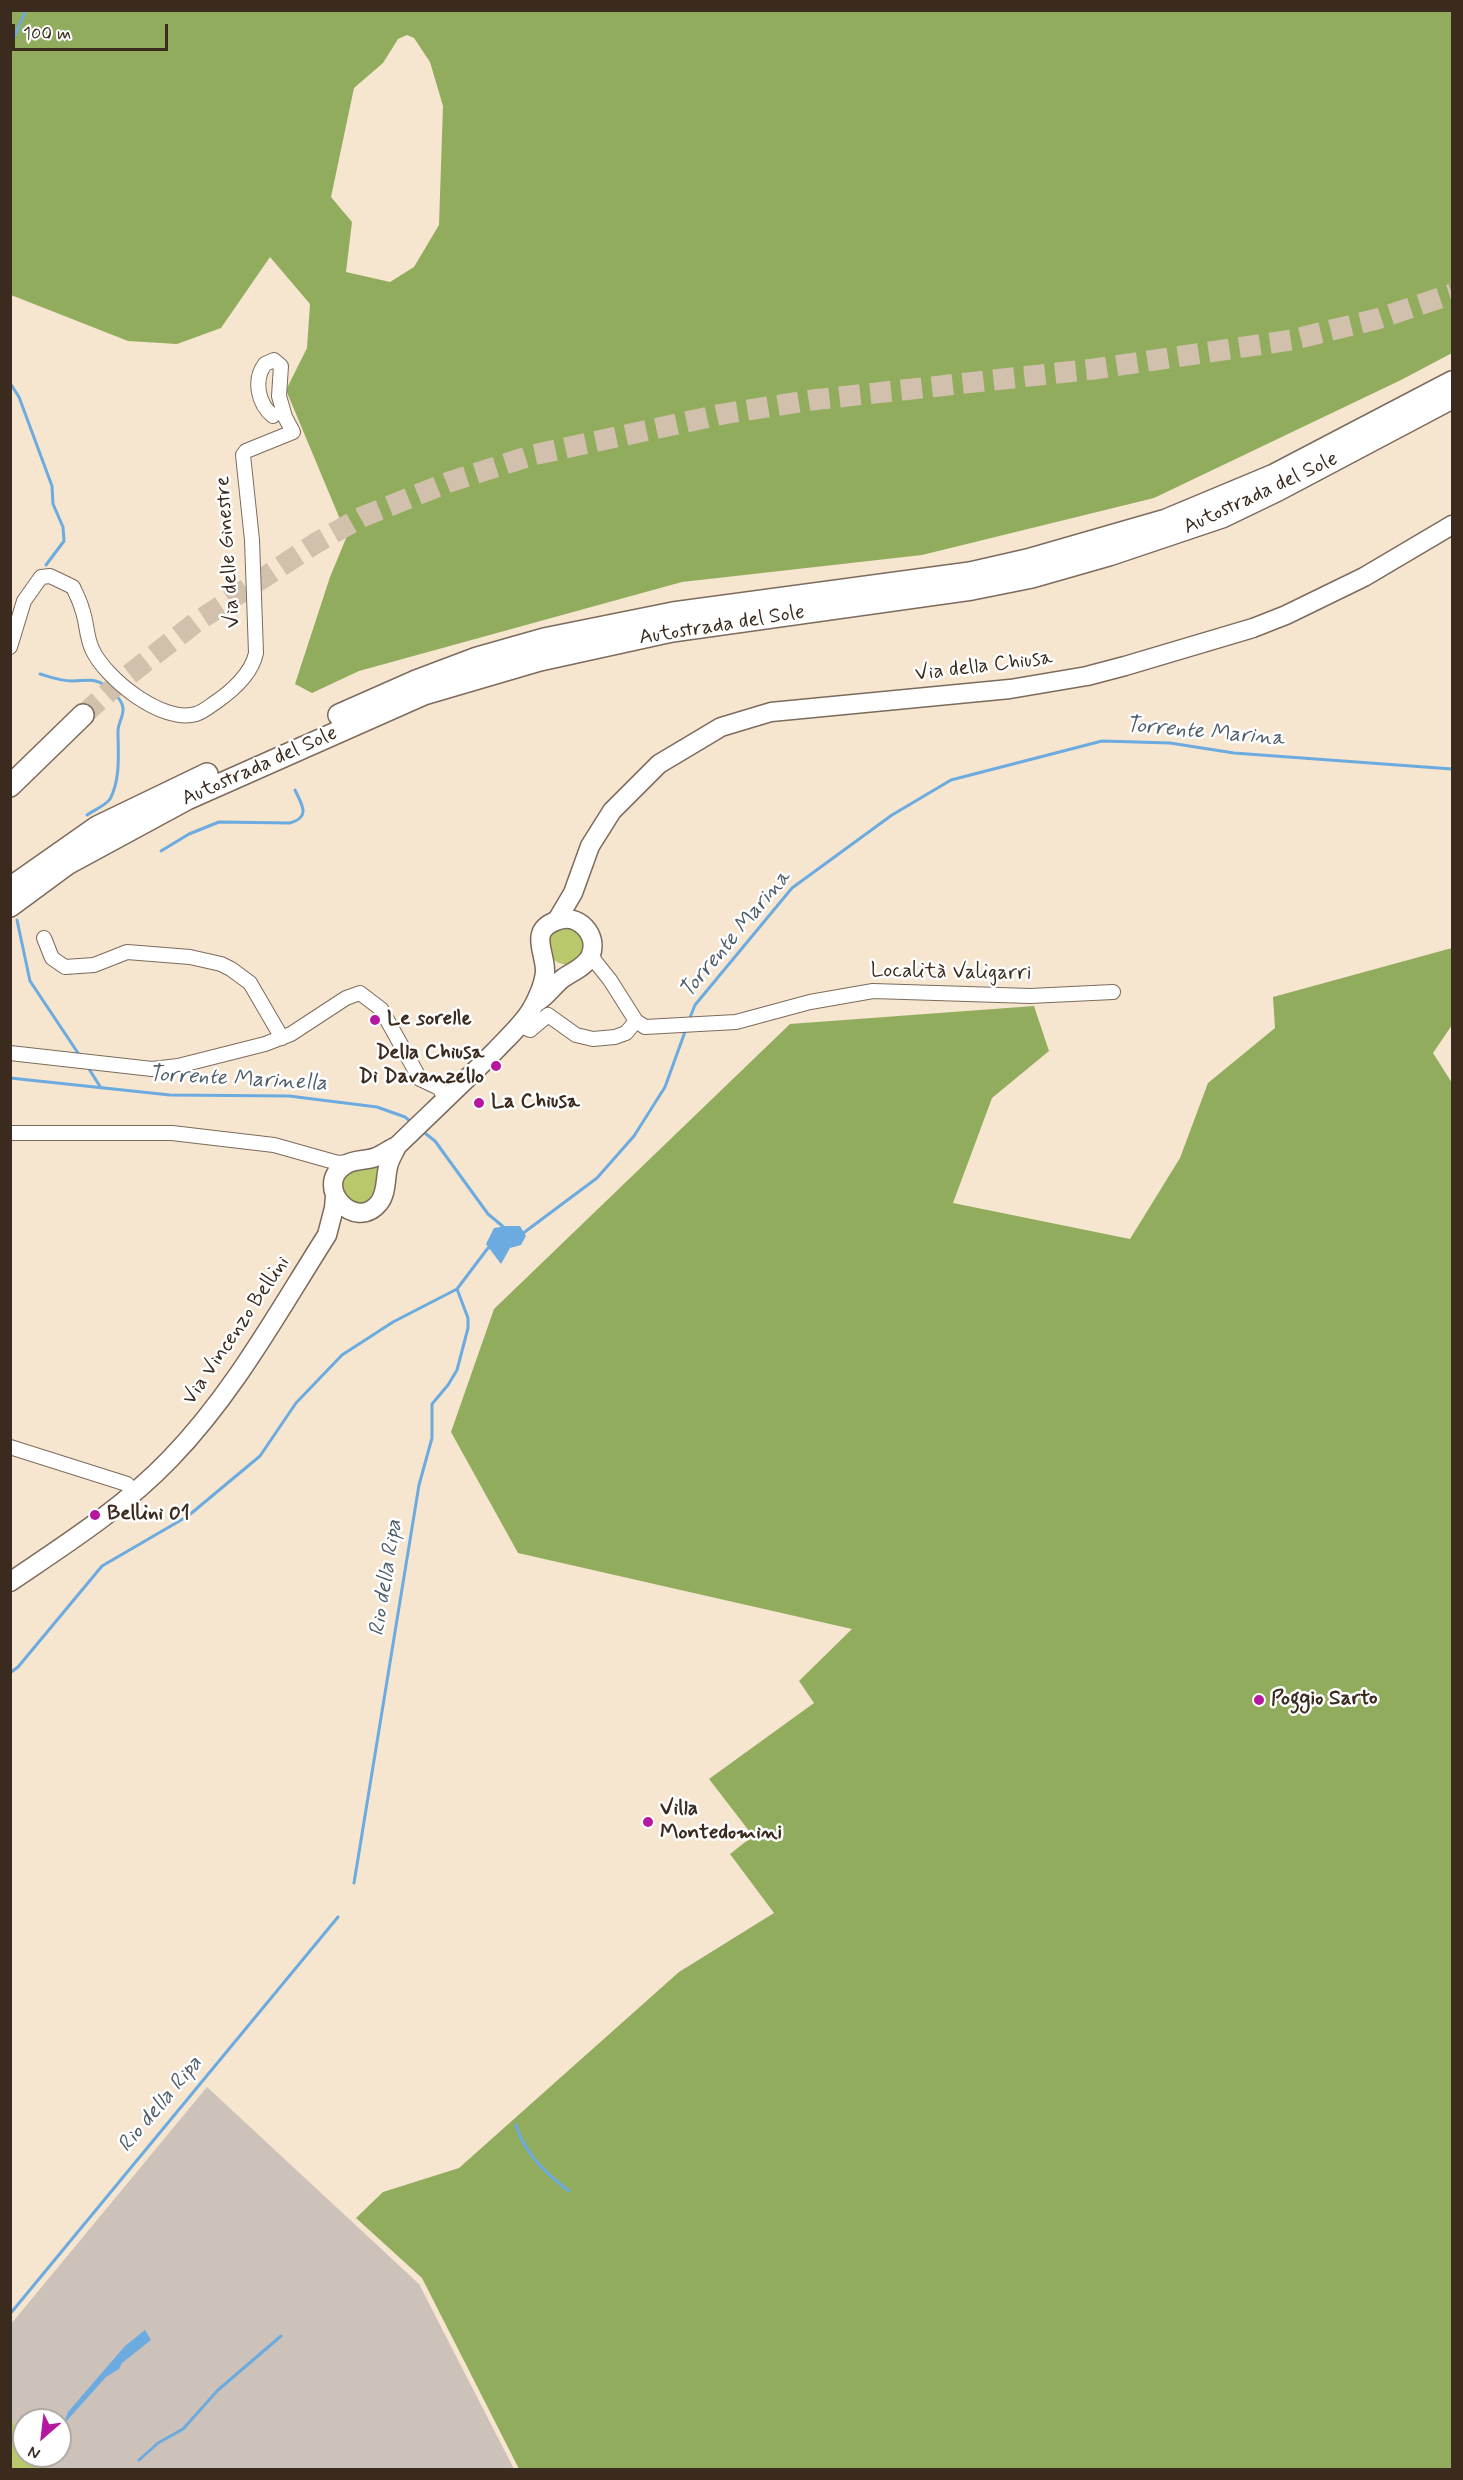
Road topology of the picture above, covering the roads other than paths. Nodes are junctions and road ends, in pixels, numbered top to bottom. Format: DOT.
graph roads {
  1 [pos="1451,388"];
  2 [pos="273,416"];
  3 [pos="1452,525"];
  4 [pos="10,647"];
  5 [pos="83,715"];
  6 [pos="10,786"];
  7 [pos="64,858"];
  8 [pos="10,888"];
  9 [pos="573,893"];
  10 [pos="10,906"];
  11 [pos="557,920"];
  12 [pos="583,925"];
  13 [pos="44,938"];
  14 [pos="592,950"];
  15 [pos="544,960"];
  16 [pos="578,968"];
  17 [pos="602,971"];
  18 [pos="1113,993"];
  19 [pos="535,1003"];
  20 [pos="636,1021"];
  21 [pos="519,1025"];
  22 [pos="282,1038"];
  23 [pos="10,1053"];
  24 [pos="446,1099"];
  25 [pos="10,1133"];
  26 [pos="401,1142"];
  27 [pos="306,1154"];
  28 [pos="356,1162"];
  29 [pos="385,1184"];
  30 [pos="334,1189"];
  31 [pos="362,1212"];
  32 [pos="327,1235"];
  33 [pos="10,1447"];
  34 [pos="135,1492"];
  35 [pos="10,1582"];
  1 -- 7 [label="highway, Autostrada del Sole"];
  2 -- 4 [label="street, Via delle Ginestre"];
  3 -- 9 [label="main road, Via della Chiusa"];
  5 -- 6 [label="highway"];
  7 -- 8 [label="highway, Autostrada del Sole"];
  7 -- 10 [label="highway, Autostrada del Sole"];
  9 -- 11 [label="main road, Via della Chiusa"];
  9 -- 12 [label="main road"];
  11 -- 12 [label="main road"];
  11 -- 15 [label="main road, Via della Chiusa"];
  12 -- 14 [label="main road"];
  13 -- 22 [label="street"];
  14 -- 16 [label="main road, Via della Chiusa"];
  14 -- 17 [label="street"];
  15 -- 16 [label="main road"];
  15 -- 19 [label="main road, Via della Chiusa"];
  16 -- 17 [label="street"];
  16 -- 19 [label="main road, Via della Chiusa"];
  17 -- 20 [label="street"];
  18 -- 20 [label="street, Località Valigarri"];
  19 -- 21 [label="main road, Via della Chiusa"];
  20 -- 21 [label="street"];
  21 -- 24 [label="main road, Via della Chiusa"];
  22 -- 23 [label="street"];
  22 -- 24 [label="street"];
  24 -- 26 [label="main road, Via della Chiusa"];
  25 -- 27 [label="street"];
  26 -- 28 [label="main road, Via della Chiusa"];
  26 -- 29 [label="main road, Via della Chiusa"];
  27 -- 28 [label="street"];
  27 -- 30 [label="street"];
  28 -- 29 [label="main road"];
  28 -- 30 [label="main road, Via della Chiusa"];
  29 -- 31 [label="main road, Via della Chiusa"];
  30 -- 31 [label="main road"];
  30 -- 32 [label="main road, Via Vincenzo Bellini"];
  31 -- 32 [label="main road, Via Vincenzo Bellini"];
  32 -- 34 [label="main road, Via Vincenzo Bellini"];
  33 -- 34 [label="street"];
  34 -- 35 [label="main road, Via Vincenzo Bellini"];
}
